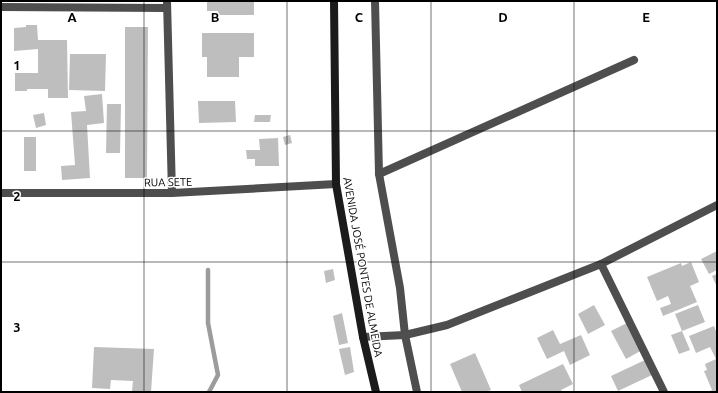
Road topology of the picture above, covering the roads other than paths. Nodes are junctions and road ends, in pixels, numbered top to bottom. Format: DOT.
graph roads {
  1 [pos="334,1"];
  2 [pos="375,1"];
  3 [pos="167,4"];
  4 [pos="1,7"];
  5 [pos="634,60"];
  6 [pos="379,174"];
  7 [pos="336,184"];
  8 [pos="1,193"];
  9 [pos="172,193"];
  10 [pos="715,206"];
  11 [pos="717,215"];
  12 [pos="601,264"];
  13 [pos="405,336"];
  14 [pos="363,338"];
  15 [pos="376,392"];
  16 [pos="417,392"];
  17 [pos="664,392"];
  1 -- 7 [label="street, AVENIDA JOSÉ PONTES DE ALMEIDA"];
  2 -- 6 [label="street"];
  3 -- 4 [label="street"];
  3 -- 9 [label="street"];
  5 -- 6 [label="street"];
  6 -- 13 [label="street"];
  7 -- 9 [label="street, RUA SETE"];
  7 -- 14 [label="street, AVENIDA JOSÉ PONTES DE ALMEIDA"];
  8 -- 9 [label="street, RUA SETE"];
  10 -- 11 [label="street"];
  10 -- 12 [label="street"];
  12 -- 13 [label="street"];
  12 -- 17 [label="street"];
  13 -- 14 [label="street"];
  13 -- 16 [label="street"];
  14 -- 15 [label="street, AVENIDA JOSÉ PONTES DE ALMEIDA"];
}
